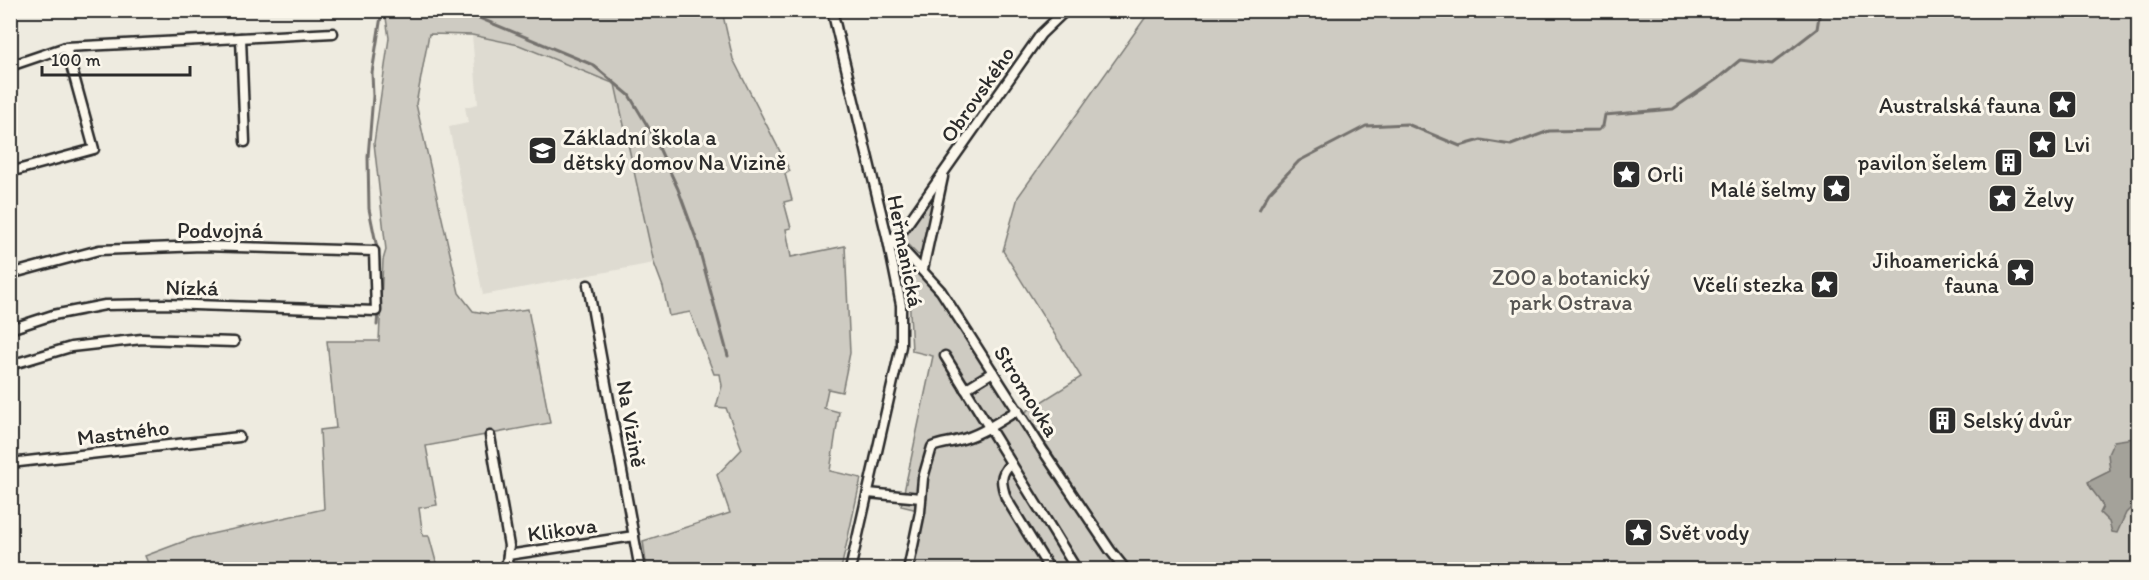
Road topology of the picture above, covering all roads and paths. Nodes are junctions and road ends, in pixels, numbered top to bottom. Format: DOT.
graph roads {
  1 [pos="832,10"];
  2 [pos="1066,10"];
  3 [pos="333,33"];
  4 [pos="242,38"];
  5 [pos="66,47"];
  6 [pos="10,66"];
  7 [pos="245,142"];
  8 [pos="10,172"];
  9 [pos="943,174"];
  10 [pos="888,241"];
  11 [pos="923,269"];
  12 [pos="10,274"];
  13 [pos="588,285"];
  14 [pos="376,311"];
  15 [pos="10,329"];
  16 [pos="234,342"];
  17 [pos="945,356"];
  18 [pos="10,364"];
  19 [pos="993,372"];
  20 [pos="965,389"];
  21 [pos="1018,410"];
  22 [pos="989,427"];
  23 [pos="490,436"];
  24 [pos="239,437"];
  25 [pos="10,463"];
  26 [pos="1011,464"];
  27 [pos="868,493"];
  28 [pos="921,498"];
  29 [pos="634,536"];
  30 [pos="508,555"];
  31 [pos="506,570"];
  32 [pos="640,570"];
  33 [pos="850,570"];
  34 [pos="908,570"];
  35 [pos="1050,570"];
  36 [pos="1077,570"];
  37 [pos="1126,570"];
  1 -- 10 [label="street, Heřmanická"];
  2 -- 9 [label="street, Obrovského"];
  3 -- 4 [label="street"];
  4 -- 5 [label="street"];
  4 -- 7 [label="street"];
  5 -- 6 [label="street"];
  5 -- 8 [label="street"];
  9 -- 10 [label="street, Obrovského"];
  9 -- 11 [label="street, Obrovského"];
  10 -- 11 [label="street, Stromovka"];
  10 -- 27 [label="street, Heřmanická"];
  11 -- 19 [label="street, Stromovka"];
  12 -- 14 [label="street, Podvojná"];
  13 -- 29 [label="street, Na Vizině"];
  14 -- 15 [label="street, Nízká"];
  16 -- 18 [label="street"];
  17 -- 20 [label="street"];
  19 -- 20 [label="street"];
  19 -- 21 [label="street, Stromovka"];
  20 -- 22 [label="street"];
  21 -- 22 [label="street"];
  21 -- 37 [label="street, Stromovka"];
  22 -- 26 [label="street"];
  22 -- 28 [label="street"];
  23 -- 30 [label="street, Klikova"];
  24 -- 25 [label="street, Mastného"];
  26 -- 35 [label="street"];
  26 -- 36 [label="street"];
  27 -- 28 [label="street"];
  27 -- 33 [label="street, Heřmanická"];
  28 -- 34 [label="street"];
  29 -- 30 [label="street, Klikova"];
  29 -- 32 [label="street, Na Vizině"];
  30 -- 31 [label="street"];
}
